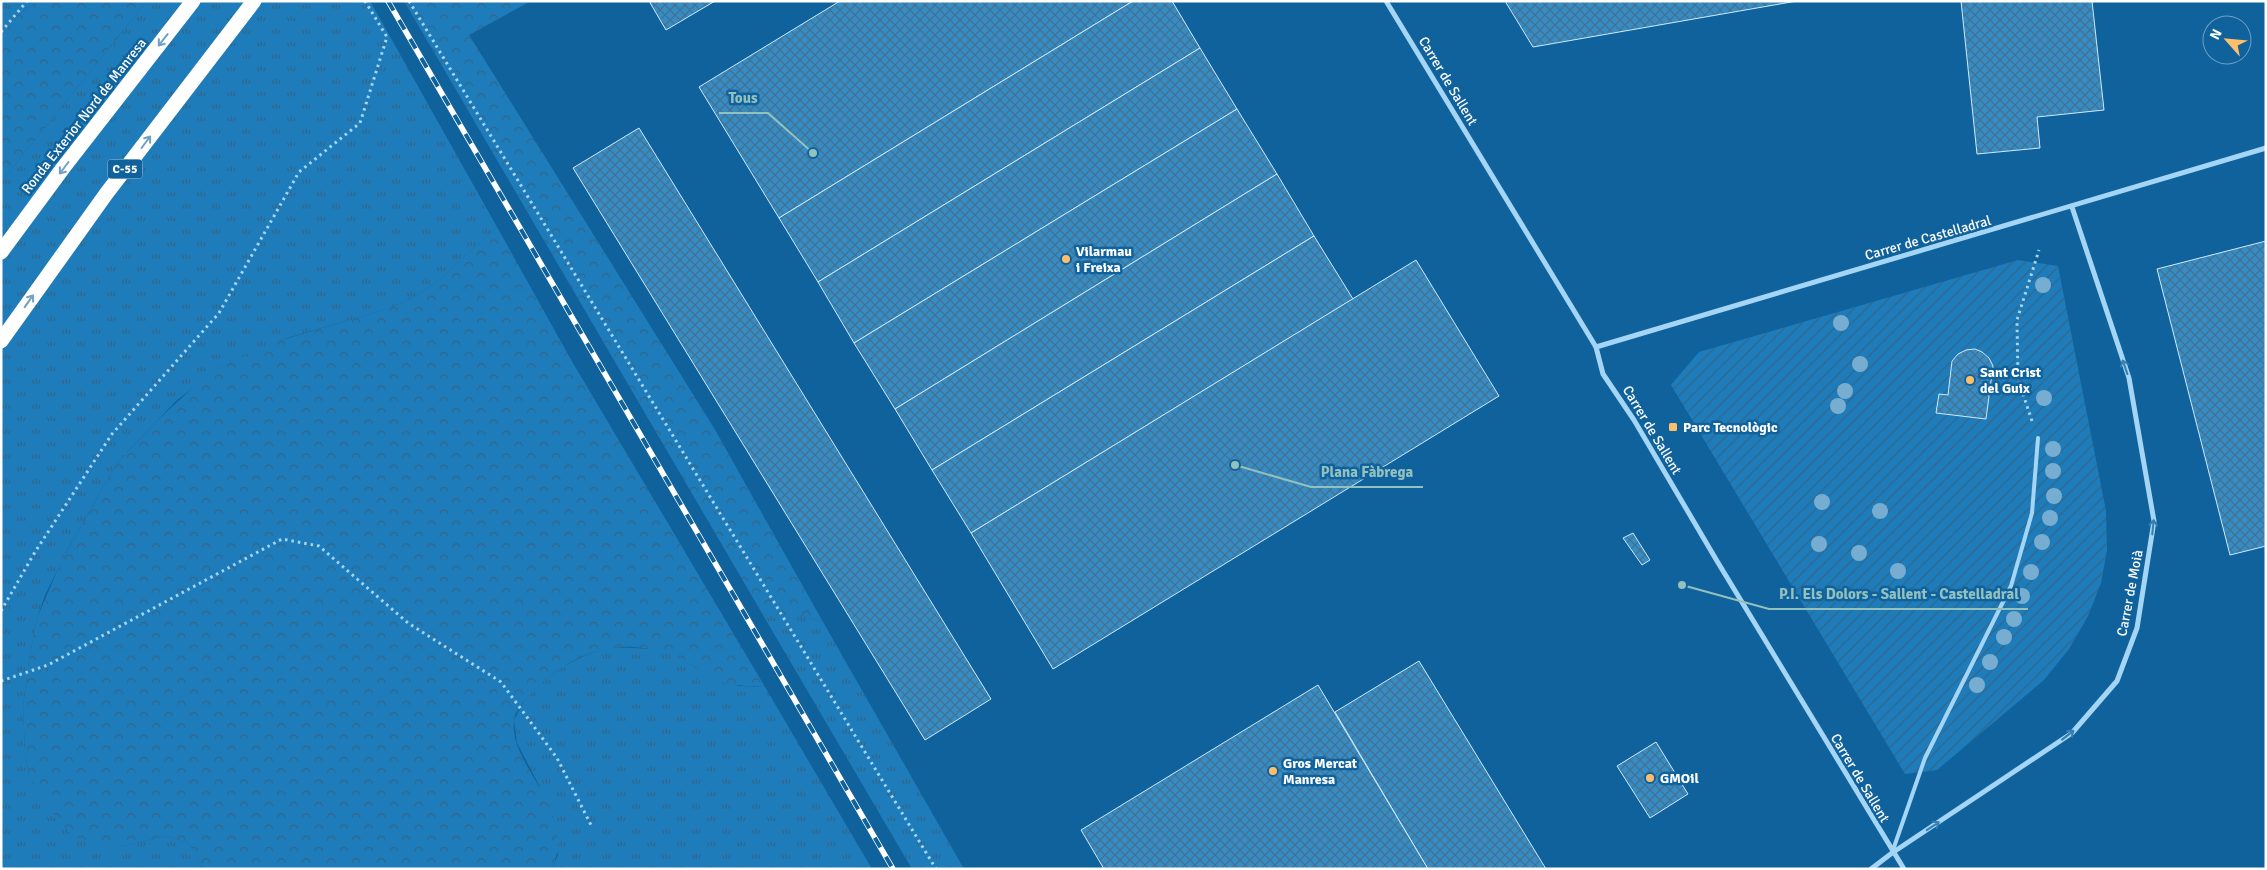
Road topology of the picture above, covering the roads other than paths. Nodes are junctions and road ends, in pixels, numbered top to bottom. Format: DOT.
graph roads {
  1 [pos="193,1"];
  2 [pos="254,1"];
  3 [pos="1386,1"];
  4 [pos="2266,148"];
  5 [pos="2072,207"];
  6 [pos="1,252"];
  7 [pos="1,341"];
  8 [pos="1596,347"];
  9 [pos="2038,438"];
  10 [pos="1892,852"];
  11 [pos="1871,869"];
  12 [pos="1904,869"];
  1 -- 6 [label="highway, Ronda Exterior Nord de Manresa, one-way"];
  7 -- 2 [label="highway, C-55, one-way"];
  3 -- 8 [label="street, Carrer de Sallent"];
  4 -- 5 [label="street, Carrer de Castelladral"];
  5 -- 8 [label="street, Carrer de Castelladral"];
  10 -- 5 [label="street, Carrer de Moià, one-way"];
  8 -- 10 [label="street, Carrer de Sallent"];
  9 -- 10 [label="lane"];
  10 -- 11 [label="street, Carrer de Moià"];
  10 -- 12 [label="street, Carrer de Sallent"];
}
